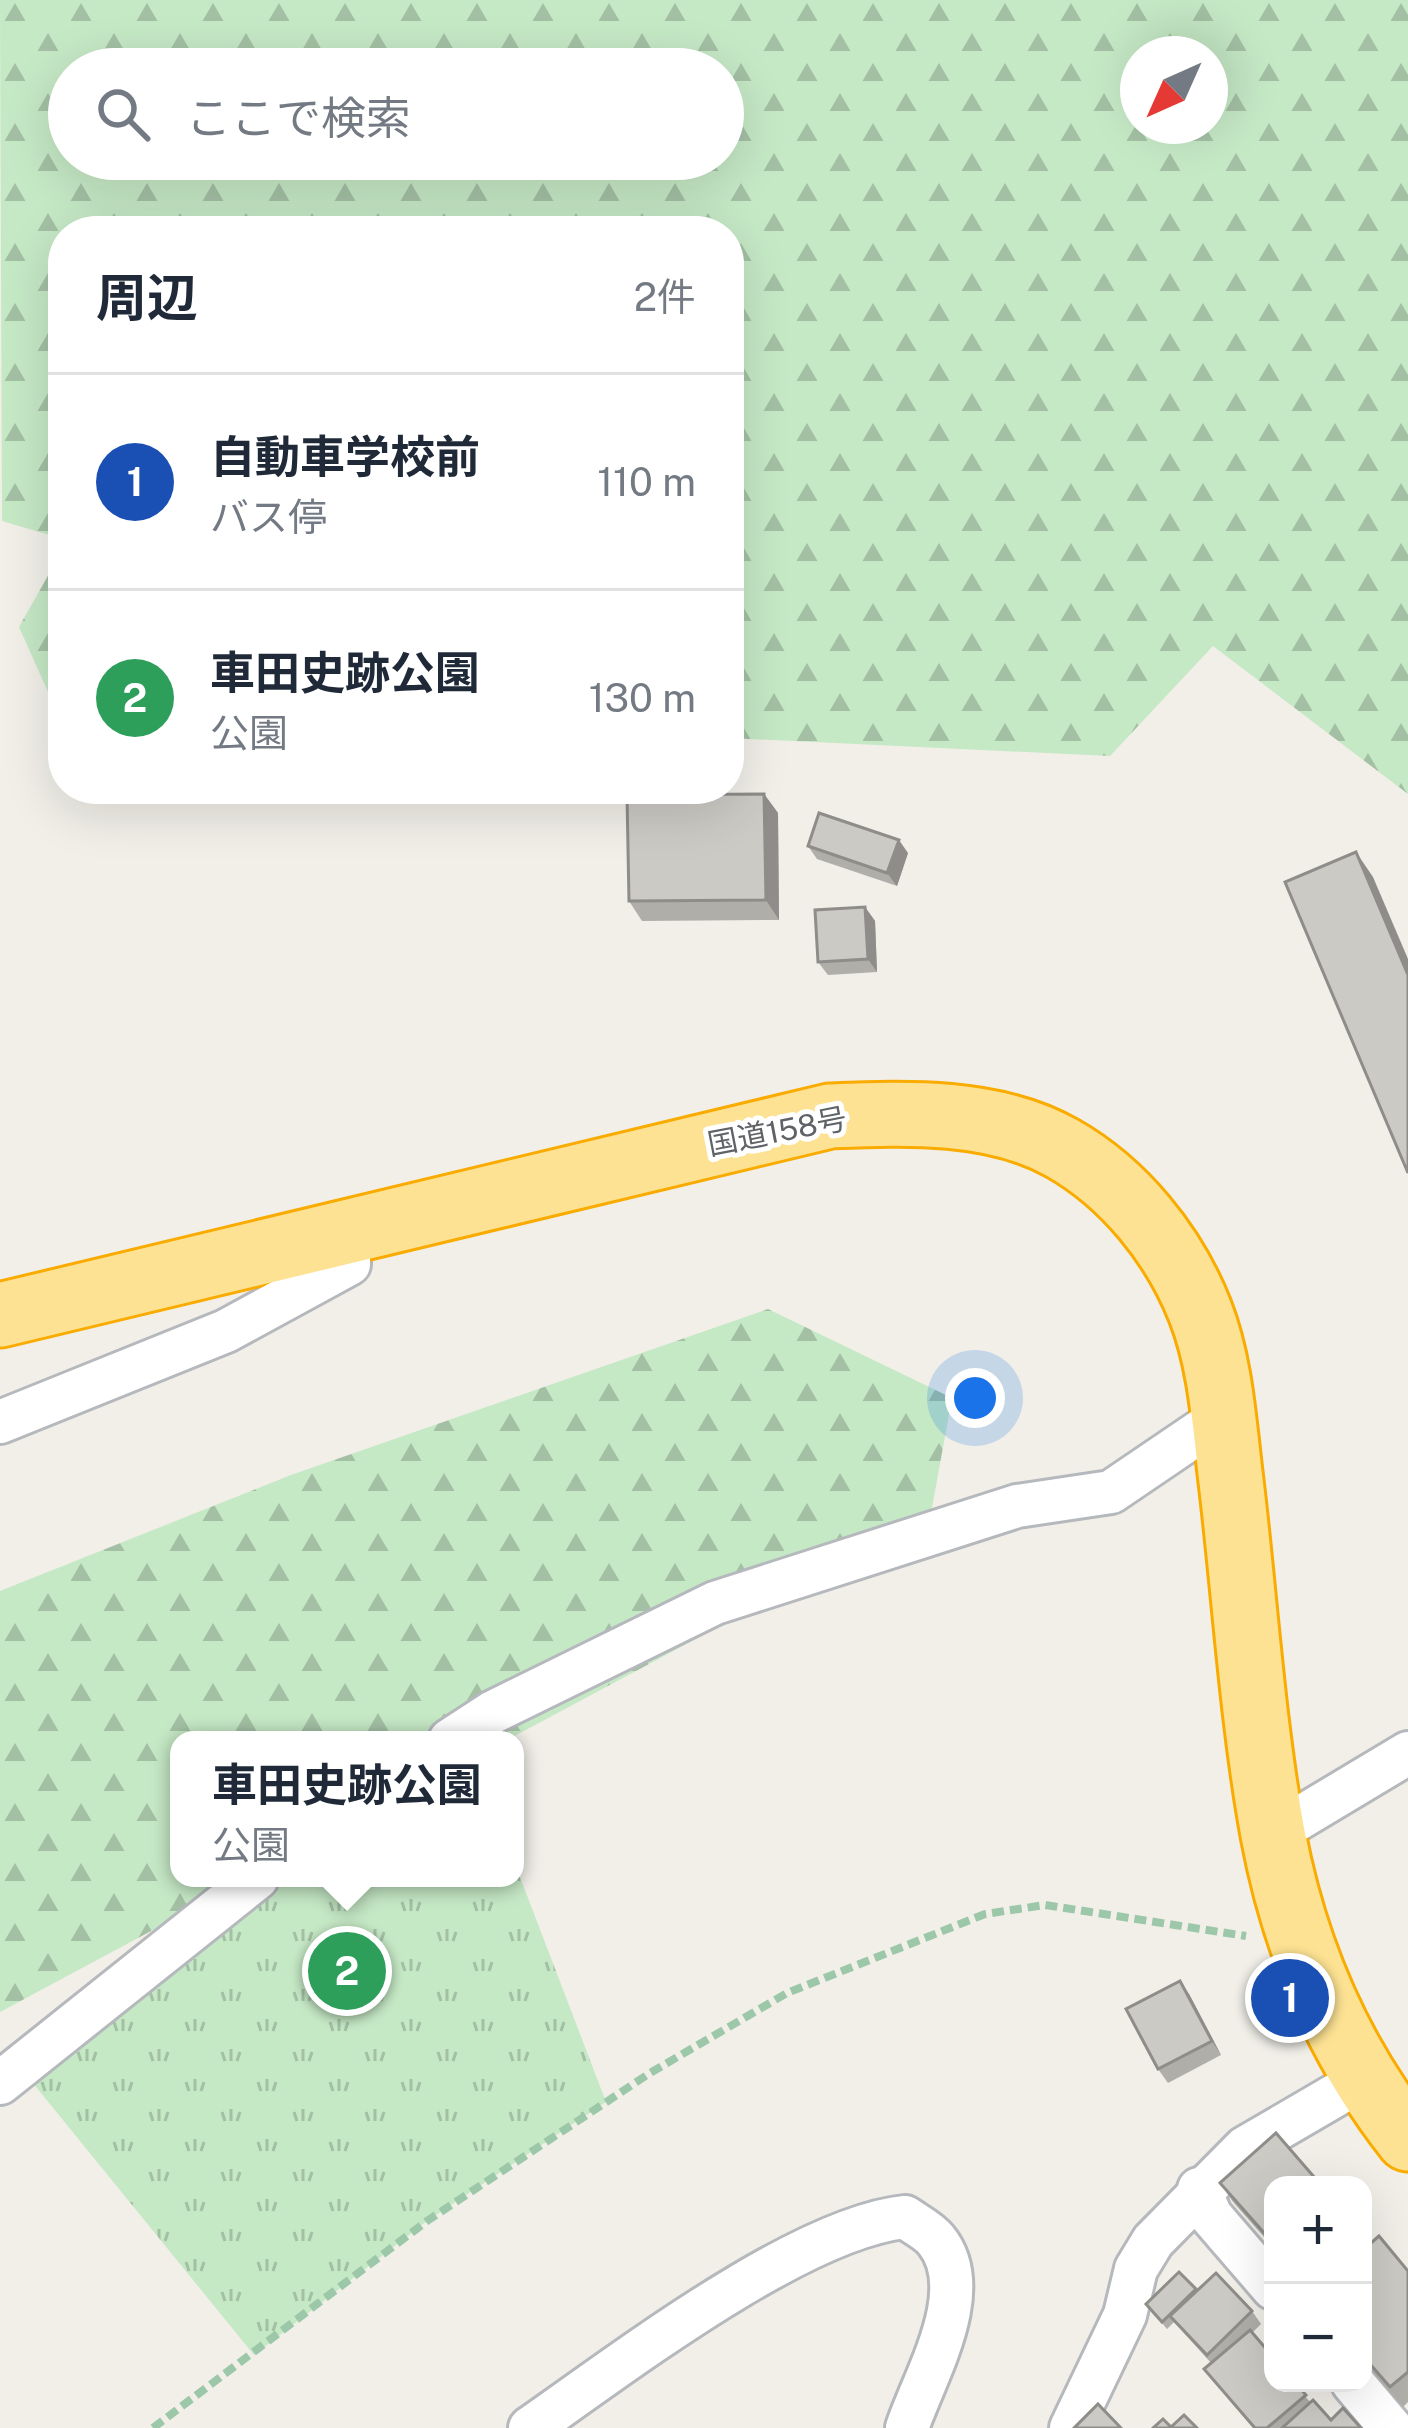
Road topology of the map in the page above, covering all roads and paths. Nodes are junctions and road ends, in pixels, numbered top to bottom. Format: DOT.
graph roads {
  1 [pos="349,1232"];
  2 [pos="0,1315"];
  3 [pos="1223,1416"];
  4 [pos="0,1422"];
  5 [pos="464,1731"];
  6 [pos="1408,1753"];
  7 [pos="1274,1834"];
  8 [pos="246,1887"];
  9 [pos="1301,1943"];
  10 [pos="1365,2078"];
  11 [pos="0,2083"];
  12 [pos="1408,2139"];
  13 [pos="1199,2189"];
  14 [pos="1270,2284"];
  15 [pos="1361,2392"];
  16 [pos="153,2428"];
  17 [pos="530,2428"];
  18 [pos="907,2428"];
  19 [pos="1071,2428"];
  20 [pos="1391,2428"];
  1 -- 2 [label="highway, 国道158号"];
  1 -- 3 [label="highway, 国道158号"];
  1 -- 4 [label="street"];
  3 -- 5 [label="street"];
  3 -- 7 [label="highway, 国道158号"];
  6 -- 7 [label="street"];
  7 -- 9 [label="highway, 国道158号"];
  8 -- 11 [label="street"];
  9 -- 10 [label="highway, 国道158号"];
  9 -- 16 [label="path"];
  10 -- 12 [label="highway, 国道158号"];
  10 -- 13 [label="street"];
  13 -- 14 [label="street"];
  13 -- 19 [label="street"];
  15 -- 20 [label="street"];
  17 -- 18 [label="street"];
}
